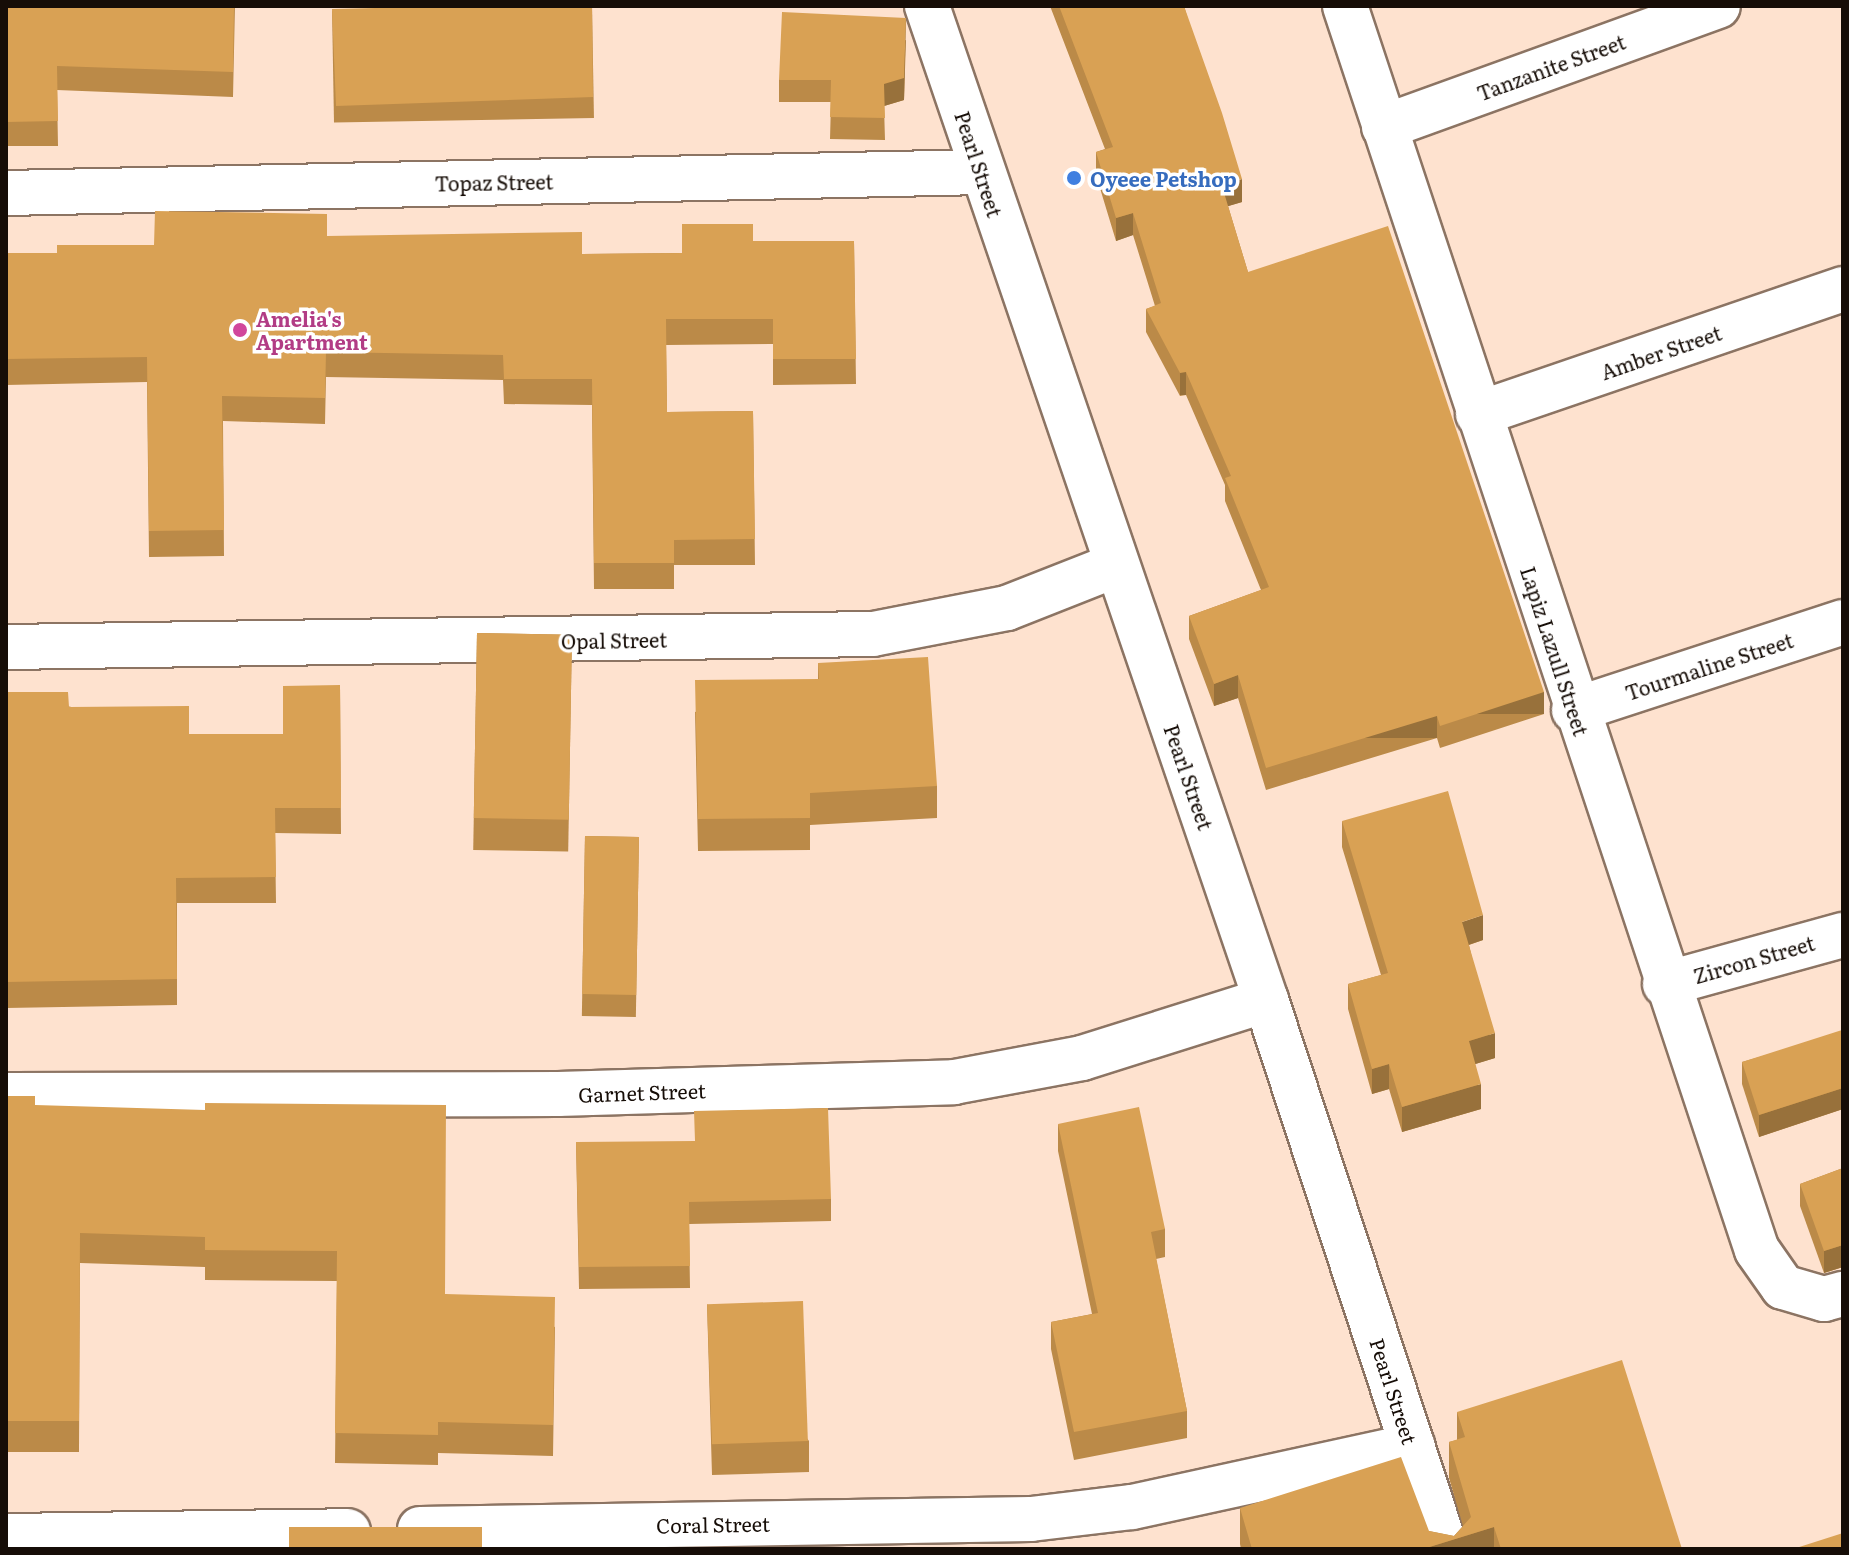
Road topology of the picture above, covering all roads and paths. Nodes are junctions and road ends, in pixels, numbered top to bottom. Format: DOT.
graph roads {
  1 [pos="927,6"];
  2 [pos="1345,6"];
  3 [pos="1718,6"];
  4 [pos="1384,127"];
  5 [pos="981,172"];
  6 [pos="6,193"];
  7 [pos="1843,289"];
  8 [pos="1478,414"];
  9 [pos="1116,565"];
  10 [pos="1843,622"];
  11 [pos="6,647"];
  12 [pos="1574,710"];
  13 [pos="1843,935"];
  14 [pos="1665,984"];
  15 [pos="1266,1000"];
  16 [pos="6,1095"];
  17 [pos="1843,1294"];
  18 [pos="1412,1446"];
  19 [pos="6,1536"];
  20 [pos="1446,1549"];
  1 -- 5 [label="street, Pearl Street"];
  2 -- 4 [label="street, Lapiz Lazull Street"];
  3 -- 4 [label="street, Tanzanite Street"];
  4 -- 8 [label="street, Lapiz Lazull Street"];
  5 -- 6 [label="street, Topaz Street"];
  5 -- 9 [label="street, Pearl Street"];
  7 -- 8 [label="street, Amber Street"];
  8 -- 12 [label="street, Lapiz Lazull Street"];
  9 -- 11 [label="street, Opal Street"];
  9 -- 15 [label="street, Pearl Street"];
  10 -- 12 [label="street, Tourmaline Street"];
  12 -- 14 [label="street, Lapiz Lazull Street"];
  13 -- 14 [label="street, Zircon Street"];
  14 -- 17 [label="street, Lapiz Lazull Street"];
  15 -- 16 [label="street, Garnet Street"];
  15 -- 18 [label="street, Pearl Street"];
  18 -- 19 [label="street, Coral Street"];
  18 -- 20 [label="street, Pearl Street"];
}
